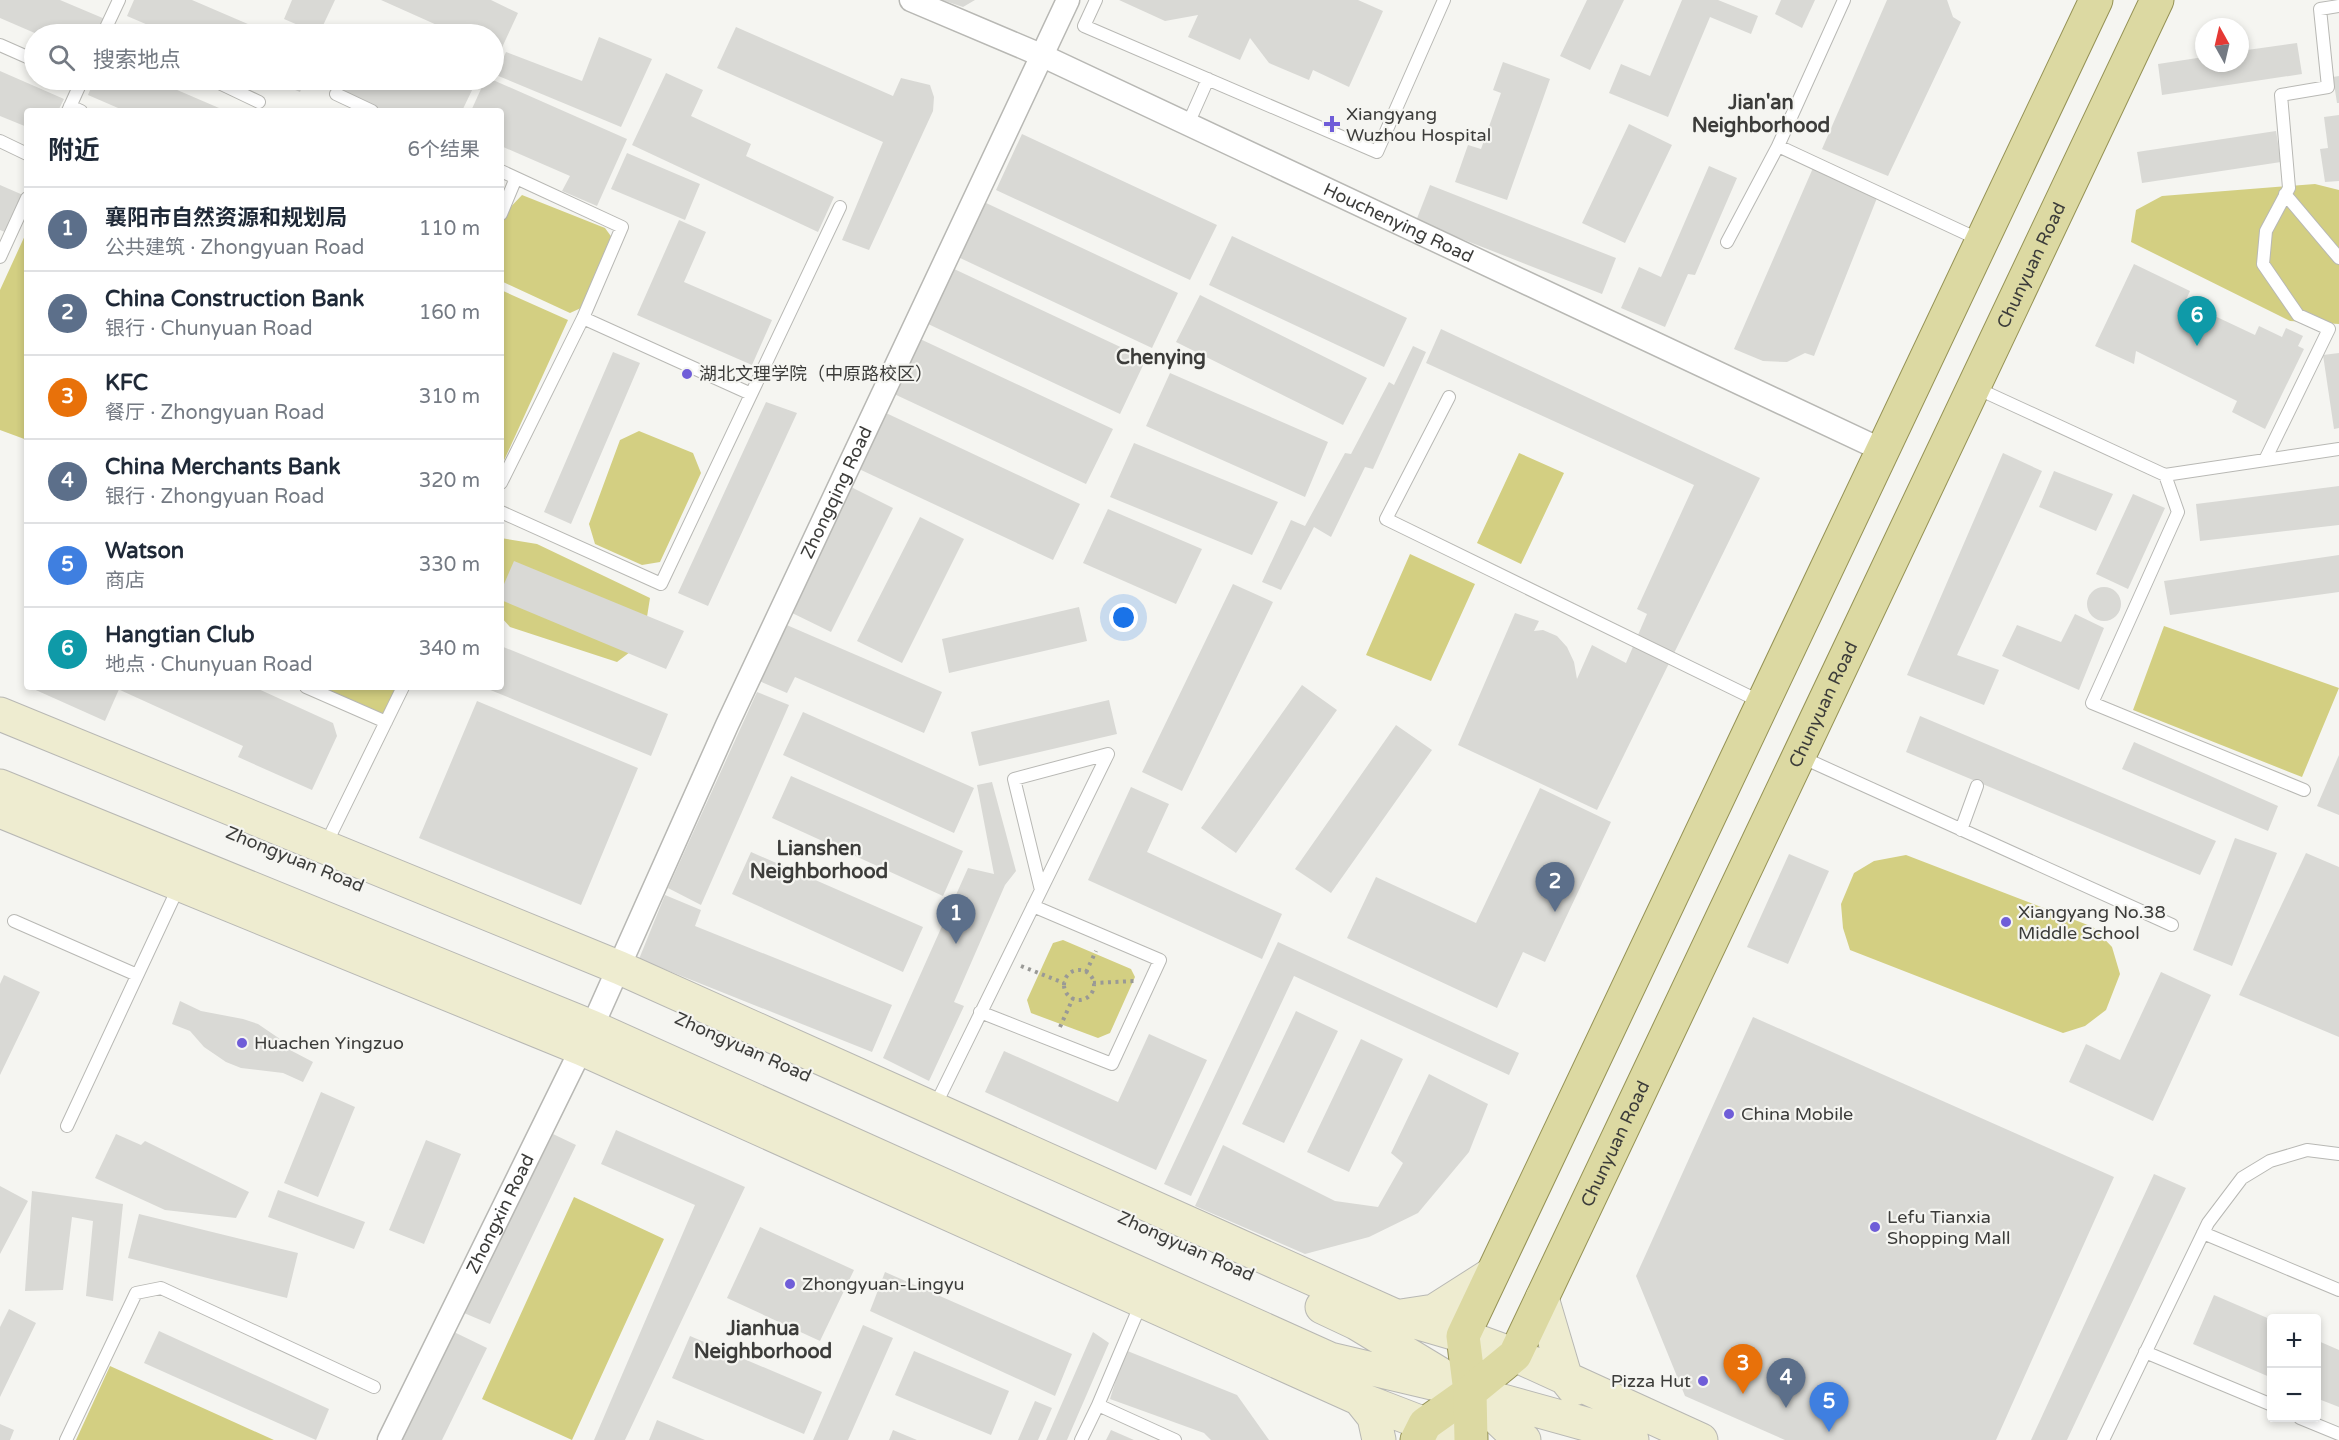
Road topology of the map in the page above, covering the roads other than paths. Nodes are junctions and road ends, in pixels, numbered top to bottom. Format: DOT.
graph roads {
  1 [pos="119,0"];
  2 [pos="911,0"];
  3 [pos="1068,0"];
  4 [pos="1096,0"];
  5 [pos="1444,0"];
  6 [pos="1844,0"];
  7 [pos="2096,0"];
  8 [pos="2157,0"];
  9 [pos="2339,6"];
  10 [pos="107,24"];
  11 [pos="0,45"];
  12 [pos="24,56"];
  13 [pos="1043,56"];
  14 [pos="1208,79"];
  15 [pos="78,90"];
  16 [pos="234,90"];
  17 [pos="336,94"];
  18 [pos="259,102"];
  19 [pos="73,108"];
  20 [pos="366,108"];
  21 [pos="1188,124"];
  22 [pos="0,141"];
  23 [pos="1778,146"];
  24 [pos="24,153"];
  25 [pos="504,172"];
  26 [pos="516,178"];
  27 [pos="2285,194"];
  28 [pos="24,205"];
  29 [pos="504,207"];
  30 [pos="840,207"];
  31 [pos="1981,241"];
  32 [pos="1727,242"];
  33 [pos="0,257"];
  34 [pos="2339,258"];
  35 [pos="583,318"];
  36 [pos="2334,329"];
  37 [pos="1972,387"];
  38 [pos="751,394"];
  39 [pos="1449,397"];
  40 [pos="2339,449"];
  41 [pos="1882,450"];
  42 [pos="2265,460"];
  43 [pos="2165,475"];
  44 [pos="504,477"];
  45 [pos="504,513"];
  46 [pos="313,690"];
  47 [pos="402,690"];
  48 [pos="1762,703"];
  49 [pos="0,714"];
  50 [pos="386,722"];
  51 [pos="0,738"];
  52 [pos="1798,756"];
  53 [pos="0,786"];
  54 [pos="1977,786"];
  55 [pos="2304,790"];
  56 [pos="0,811"];
  57 [pos="1961,830"];
  58 [pos="324,847"];
  59 [pos="180,885"];
  60 [pos="1041,890"];
  61 [pos="1033,906"];
  62 [pos="14,921"];
  63 [pos="2172,926"];
  64 [pos="137,975"];
  65 [pos="614,978"];
  66 [pos="980,1012"];
  67 [pos="587,1038"];
  68 [pos="933,1109"];
  69 [pos="67,1126"];
  70 [pos="2339,1154"];
  71 [pos="2203,1233"];
  72 [pos="1492,1274"];
  73 [pos="2339,1290"];
  74 [pos="1542,1298"];
  75 [pos="1142,1301"];
  76 [pos="1398,1317"];
  77 [pos="1356,1323"];
  78 [pos="1463,1336"];
  79 [pos="2145,1352"];
  80 [pos="1515,1355"];
  81 [pos="1330,1359"];
  82 [pos="1566,1379"];
  83 [pos="374,1387"];
  84 [pos="1470,1392"];
  85 [pos="1360,1399"];
  86 [pos="2267,1403"];
  87 [pos="1098,1405"];
  88 [pos="2310,1422"];
  89 [pos="1421,1432"];
  90 [pos="2339,1434"];
  91 [pos="1622,1435"];
  92 [pos="66,1440"];
  93 [pos="389,1440"];
  94 [pos="1081,1440"];
  95 [pos="1175,1440"];
  96 [pos="1379,1440"];
  97 [pos="1460,1440"];
  98 [pos="1471,1440"];
  99 [pos="1524,1440"];
  100 [pos="1701,1440"];
  101 [pos="2103,1440"];
  1 -- 10 [label="lane"];
  2 -- 13 [label="street, Houchenying Road"];
  3 -- 13 [label="street, Zhongqing Road"];
  4 -- 14 [label="lane"];
  5 -- 14 [label="lane"];
  6 -- 23 [label="lane"];
  7 -- 31 [label="main road"];
  8 -- 37 [label="main road, Chunyuan Road"];
  9 -- 27 [label="lane"];
  11 -- 12 [label="lane"];
  13 -- 21 [label="street, Houchenying Road"];
  13 -- 65 [label="street, Zhongqing Road"];
  14 -- 21 [label="lane"];
  15 -- 19 [label="lane"];
  16 -- 18 [label="lane"];
  17 -- 20 [label="lane"];
  21 -- 41 [label="street, Houchenying Road"];
  22 -- 24 [label="lane"];
  23 -- 31 [label="lane"];
  23 -- 32 [label="lane"];
  25 -- 26 [label="lane"];
  26 -- 29 [label="lane"];
  26 -- 35 [label="lane"];
  27 -- 34 [label="lane"];
  27 -- 36 [label="lane"];
  28 -- 33 [label="lane"];
  30 -- 38 [label="lane"];
  31 -- 41 [label="main road"];
  35 -- 38 [label="lane"];
  35 -- 44 [label="lane"];
  36 -- 42 [label="lane"];
  37 -- 43 [label="lane"];
  37 -- 52 [label="main road, Chunyuan Road"];
  38 -- 45 [label="lane"];
  39 -- 48 [label="lane"];
  40 -- 42 [label="lane"];
  41 -- 48 [label="main road"];
  42 -- 43 [label="lane"];
  43 -- 55 [label="lane"];
  46 -- 50 [label="lane"];
  47 -- 50 [label="lane"];
  48 -- 72 [label="main road"];
  49 -- 58 [label="main road"];
  50 -- 58 [label="lane"];
  51 -- 65 [label="main road, Zhongyuan Road"];
  52 -- 57 [label="lane"];
  52 -- 74 [label="main road, Chunyuan Road"];
  53 -- 67 [label="main road, Zhongyuan Road"];
  54 -- 57 [label="lane"];
  56 -- 59 [label="main road"];
  57 -- 63 [label="lane"];
  58 -- 65 [label="main road"];
  59 -- 64 [label="lane"];
  59 -- 67 [label="main road"];
  60 -- 60 [label="lane"];
  60 -- 61 [label="lane"];
  61 -- 66 [label="lane"];
  61 -- 66 [label="lane"];
  62 -- 64 [label="lane"];
  64 -- 69 [label="lane"];
  65 -- 67 [label="street, Zhongxin Road"];
  65 -- 68 [label="main road"];
  65 -- 77 [label="main road, Zhongyuan Road"];
  66 -- 68 [label="lane"];
  67 -- 75 [label="main road"];
  67 -- 81 [label="main road, Zhongyuan Road"];
  67 -- 93 [label="street, Zhongxin Road"];
  68 -- 76 [label="main road"];
  70 -- 71 [label="lane"];
  71 -- 73 [label="lane"];
  71 -- 79 [label="lane"];
  72 -- 76 [label="main road"];
  72 -- 78 [label="main road"];
  74 -- 80 [label="main road, Chunyuan Road"];
  74 -- 82 [label="main road"];
  75 -- 85 [label="main road"];
  75 -- 87 [label="lane"];
  76 -- 77 [label="main road"];
  76 -- 78 [label="main road"];
  77 -- 84 [label="main road, Zhongyuan Road"];
  78 -- 80 [label="main road"];
  78 -- 84 [label="main road"];
  79 -- 86 [label="lane"];
  79 -- 101 [label="lane"];
  80 -- 82 [label="main road"];
  80 -- 84 [label="main road, Chunyuan Road"];
  81 -- 84 [label="main road, Zhongyuan Road"];
  81 -- 85 [label="main road"];
  82 -- 91 [label="main road"];
  82 -- 100 [label="main road"];
  83 -- 92 [label="lane"];
  84 -- 89 [label="main road, Chunyuan Road"];
  84 -- 91 [label="main road, Zhongyuan Road"];
  84 -- 98 [label="main road"];
  84 -- 99 [label="main road, Zhongyuan Road"];
  85 -- 89 [label="main road"];
  85 -- 96 [label="main road"];
  87 -- 94 [label="lane"];
  87 -- 95 [label="lane"];
  88 -- 90 [label="lane"];
  89 -- 97 [label="main road"];
}
